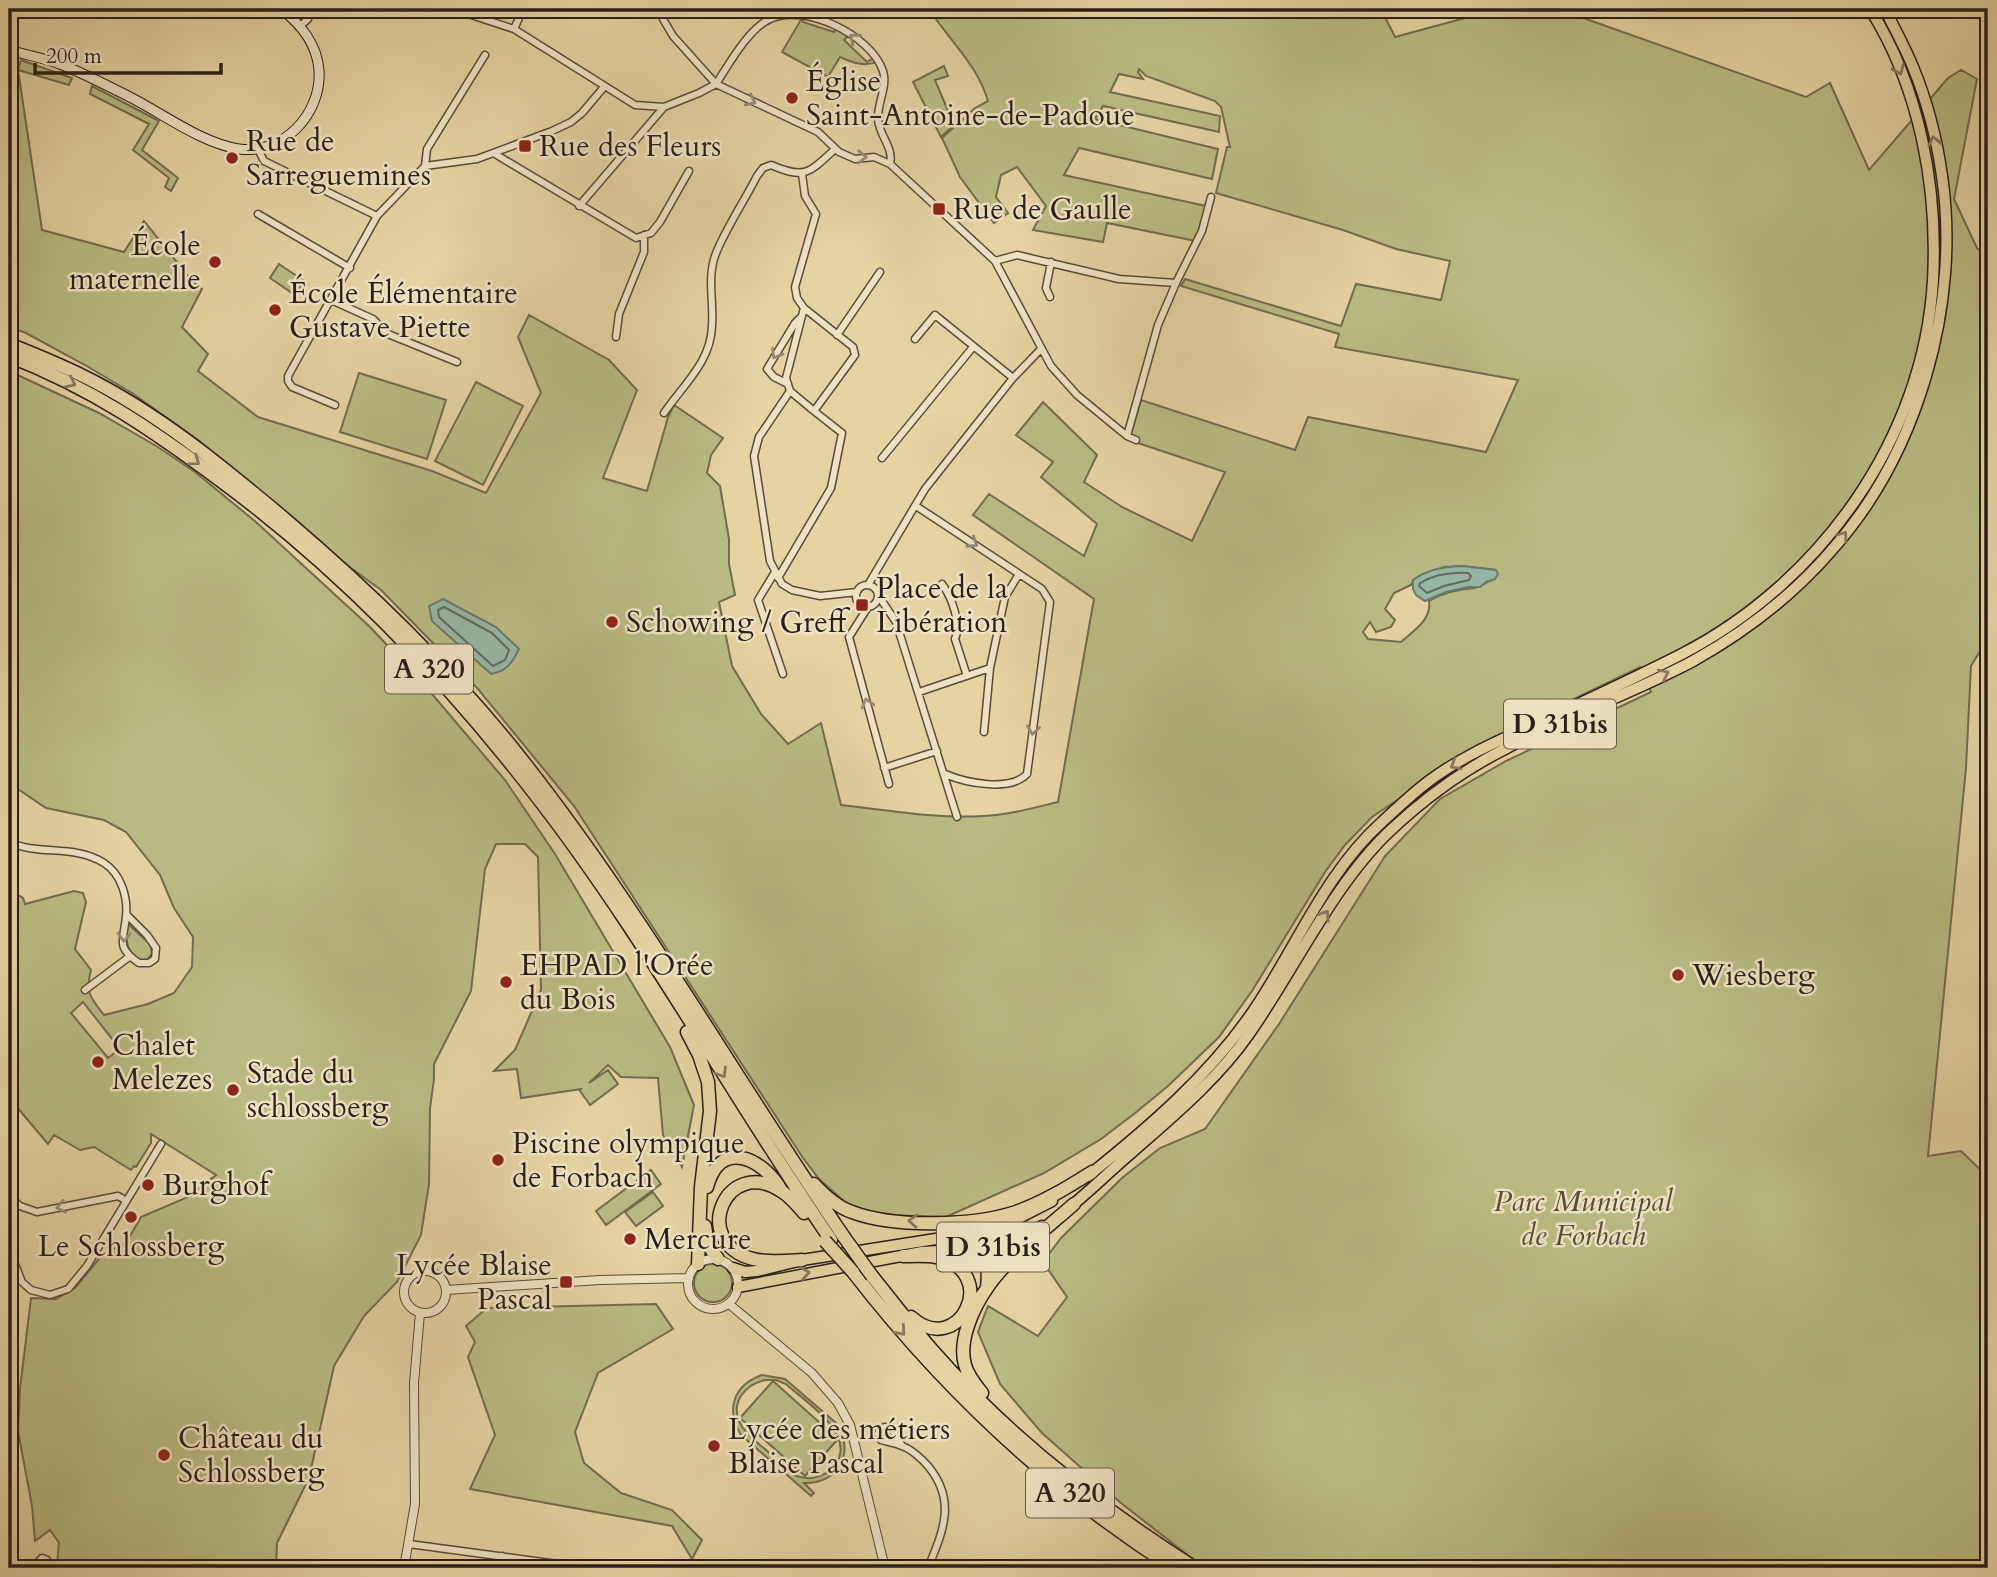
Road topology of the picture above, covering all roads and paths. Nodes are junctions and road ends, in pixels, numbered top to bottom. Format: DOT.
graph roads {
  1 [pos="281,9"];
  2 [pos="310,9"];
  3 [pos="453,9"];
  4 [pos="523,9"];
  5 [pos="662,9"];
  6 [pos="1870,9"];
  7 [pos="1885,9"];
  8 [pos="300,26"];
  9 [pos="514,29"];
  10 [pos="9,50"];
  11 [pos="485,55"];
  12 [pos="716,84"];
  13 [pos="604,87"];
  14 [pos="664,107"];
  15 [pos="258,149"];
  16 [pos="834,150"];
  17 [pos="495,154"];
  18 [pos="890,164"];
  19 [pos="425,166"];
  20 [pos="688,171"];
  21 [pos="802,174"];
  22 [pos="1211,197"];
  23 [pos="579,206"];
  24 [pos="258,214"];
  25 [pos="377,216"];
  26 [pos="644,235"];
  27 [pos="995,261"];
  28 [pos="1051,262"];
  29 [pos="349,268"];
  30 [pos="880,272"];
  31 [pos="1176,283"];
  32 [pos="1050,297"];
  33 [pos="331,300"];
  34 [pos="804,308"];
  35 [pos="802,317"];
  36 [pos="9,335"];
  37 [pos="837,335"];
  38 [pos="616,337"];
  39 [pos="915,339"];
  40 [pos="9,344"];
  41 [pos="973,346"];
  42 [pos="1041,349"];
  43 [pos="9,356"];
  44 [pos="457,362"];
  45 [pos="86,377"];
  46 [pos="1013,378"];
  47 [pos="789,388"];
  48 [pos="335,405"];
  49 [pos="814,411"];
  50 [pos="664,413"];
  51 [pos="1127,436"];
  52 [pos="1136,440"];
  53 [pos="882,458"];
  54 [pos="916,506"];
  55 [pos="1019,574"];
  56 [pos="777,575"];
  57 [pos="942,584"];
  58 [pos="868,585"];
  59 [pos="857,592"];
  60 [pos="878,595"];
  61 [pos="868,607"];
  62 [pos="990,668"];
  63 [pos="783,674"];
  64 [pos="967,676"];
  65 [pos="919,692"];
  66 [pos="984,732"];
  67 [pos="937,751"];
  68 [pos="884,768"];
  69 [pos="945,775"];
  70 [pos="889,784"];
  71 [pos="957,817"];
  72 [pos="9,842"];
  73 [pos="127,915"];
  74 [pos="129,957"];
  75 [pos="658,974"];
  76 [pos="85,990"];
  77 [pos="161,1144"];
  78 [pos="787,1154"];
  79 [pos="1092,1172"];
  80 [pos="781,1191"];
  81 [pos="9,1196"];
  82 [pos="125,1200"];
  83 [pos="1074,1204"];
  84 [pos="942,1238"];
  85 [pos="833,1239"];
  86 [pos="9,1249"];
  87 [pos="981,1250"];
  88 [pos="903,1256"];
  89 [pos="718,1259"];
  90 [pos="802,1260"];
  91 [pos="698,1264"];
  92 [pos="733,1268"];
  93 [pos="689,1278"];
  94 [pos="738,1287"];
  95 [pos="986,1288"];
  96 [pos="446,1290"];
  97 [pos="889,1297"];
  98 [pos="729,1304"];
  99 [pos="420,1313"];
  100 [pos="902,1446"];
  101 [pos="1047,1462"];
  102 [pos="409,1544"];
  103 [pos="502,1556"];
  104 [pos="885,1567"];
  105 [pos="39,1568"];
  106 [pos="46,1568"];
  107 [pos="404,1568"];
  108 [pos="500,1568"];
  109 [pos="587,1568"];
  110 [pos="867,1568"];
  111 [pos="920,1568"];
  112 [pos="928,1568"];
  113 [pos="1174,1568"];
  114 [pos="1195,1568"];
  1 -- 8 [label="main road"];
  2 -- 8 [label="street"];
  3 -- 9 [label="street"];
  4 -- 9 [label="street"];
  5 -- 12 [label="street"];
  6 -- 79 [label="highway, D 31bis, one-way"];
  83 -- 7 [label="highway, D 31bis, one-way"];
  8 -- 15 [label="main road"];
  9 -- 13 [label="street"];
  10 -- 15 [label="main road"];
  11 -- 19 [label="street"];
  12 -- 14 [label="street"];
  12 -- 16 [label="street, one-way"];
  18 -- 12 [label="street, one-way"];
  13 -- 14 [label="street"];
  13 -- 17 [label="street"];
  14 -- 23 [label="street"];
  15 -- 25 [label="street"];
  16 -- 18 [label="street, one-way"];
  16 -- 21 [label="street"];
  17 -- 19 [label="street"];
  17 -- 23 [label="street"];
  18 -- 27 [label="street"];
  19 -- 25 [label="street"];
  20 -- 26 [label="street"];
  21 -- 34 [label="street"];
  21 -- 50 [label="street"];
  22 -- 31 [label="street"];
  23 -- 26 [label="street"];
  24 -- 29 [label="street"];
  25 -- 29 [label="street"];
  26 -- 38 [label="street"];
  27 -- 28 [label="street"];
  27 -- 42 [label="street"];
  28 -- 31 [label="street"];
  28 -- 32 [label="street"];
  29 -- 33 [label="street"];
  30 -- 37 [label="street"];
  31 -- 51 [label="street"];
  33 -- 44 [label="street"];
  33 -- 48 [label="street"];
  34 -- 35 [label="street"];
  34 -- 37 [label="street"];
  35 -- 47 [label="street"];
  35 -- 47 [label="street, one-way"];
  36 -- 45 [label="highway"];
  37 -- 49 [label="street"];
  39 -- 41 [label="street"];
  40 -- 45 [label="highway, A 320"];
  41 -- 46 [label="street"];
  41 -- 53 [label="street"];
  42 -- 46 [label="street"];
  42 -- 51 [label="street"];
  43 -- 75 [label="highway, A 320, one-way"];
  45 -- 78 [label="highway, A 320"];
  46 -- 54 [label="street"];
  47 -- 49 [label="street"];
  47 -- 56 [label="street"];
  49 -- 56 [label="street"];
  51 -- 52 [label="street"];
  54 -- 55 [label="street, one-way"];
  54 -- 58 [label="street"];
  55 -- 62 [label="street"];
  55 -- 69 [label="street, one-way"];
  56 -- 59 [label="street"];
  56 -- 63 [label="street"];
  57 -- 64 [label="street"];
  58 -- 59 [label="street"];
  58 -- 60 [label="street"];
  59 -- 61 [label="street"];
  60 -- 61 [label="street"];
  60 -- 65 [label="street"];
  68 -- 61 [label="street, one-way"];
  62 -- 64 [label="street"];
  62 -- 66 [label="street"];
  64 -- 65 [label="street"];
  65 -- 67 [label="street"];
  67 -- 68 [label="street"];
  67 -- 69 [label="street"];
  68 -- 70 [label="street"];
  69 -- 71 [label="street"];
  72 -- 73 [label="street"];
  73 -- 74 [label="street, one-way"];
  73 -- 74 [label="street"];
  74 -- 76 [label="street"];
  75 -- 85 [label="highway, A 320, one-way"];
  75 -- 91 [label="highway"];
  77 -- 82 [label="street"];
  79 -- 78 [label="highway, one-way"];
  78 -- 85 [label="highway, A 320"];
  79 -- 84 [label="highway, D 31bis"];
  80 -- 85 [label="highway"];
  80 -- 89 [label="highway"];
  80 -- 90 [label="highway"];
  82 -- 81 [label="street, one-way"];
  82 -- 86 [label="street"];
  83 -- 87 [label="highway, D 31bis"];
  83 -- 95 [label="highway"];
  84 -- 87 [label="highway"];
  84 -- 90 [label="highway, D 31bis"];
  85 -- 97 [label="highway, A 320, bridge"];
  85 -- 113 [label="highway, A 320, one-way, bridge"];
  87 -- 88 [label="highway, D 31bis"];
  87 -- 95 [label="highway"];
  94 -- 88 [label="highway, D 31bis, one-way"];
  88 -- 97 [label="highway"];
  89 -- 91 [label="street"];
  89 -- 92 [label="street"];
  90 -- 92 [label="highway, D 31bis"];
  91 -- 93 [label="street"];
  92 -- 94 [label="street"];
  93 -- 96 [label="street"];
  93 -- 98 [label="street"];
  94 -- 98 [label="street"];
  95 -- 101 [label="highway"];
  96 -- 99 [label="street"];
  96 -- 99 [label="street"];
  97 -- 101 [label="highway, A 320"];
  98 -- 104 [label="street"];
  99 -- 102 [label="street"];
  100 -- 112 [label="street"];
  101 -- 114 [label="highway, A 320"];
  102 -- 103 [label="street"];
  102 -- 107 [label="street"];
  103 -- 108 [label="street"];
  103 -- 109 [label="street"];
  104 -- 110 [label="street"];
  104 -- 111 [label="street"];
  105 -- 106 [label="street"];
}
